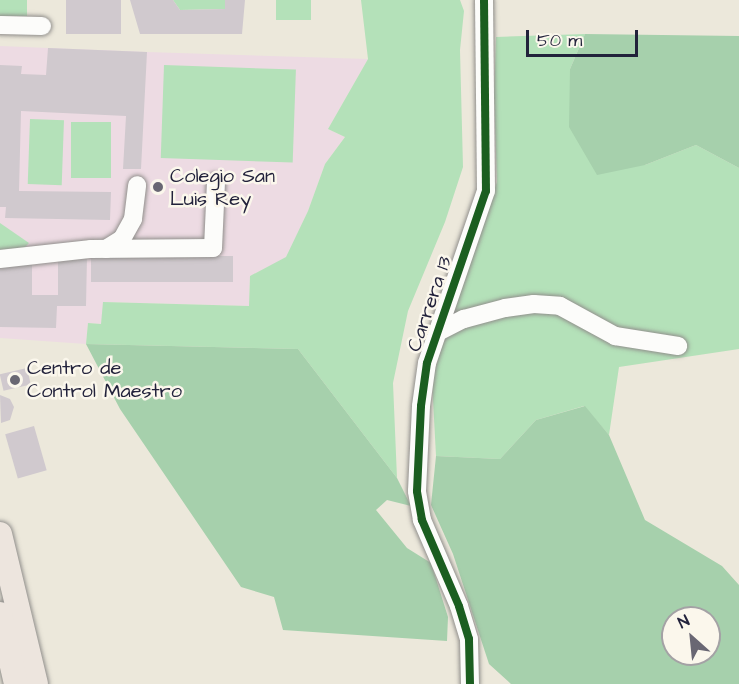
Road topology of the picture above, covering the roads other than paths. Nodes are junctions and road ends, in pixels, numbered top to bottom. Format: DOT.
graph roads {
  1 [pos="484,0"];
  2 [pos="0,26"];
  3 [pos="42,26"];
  4 [pos="216,182"];
  5 [pos="137,185"];
  6 [pos="106,249"];
  7 [pos="0,259"];
  8 [pos="438,332"];
  9 [pos="678,346"];
  10 [pos="0,534"];
  11 [pos="0,614"];
  12 [pos="16,684"];
  13 [pos="36,684"];
  14 [pos="470,684"];
  1 -- 8 [label="street, Carrera 13"];
  2 -- 3 [label="street"];
  4 -- 6 [label="street"];
  5 -- 6 [label="street"];
  6 -- 7 [label="street"];
  8 -- 9 [label="street"];
  8 -- 14 [label="street, Carrera 13"];
  10 -- 13 [label="main road"];
  11 -- 12 [label="main road"];
}
